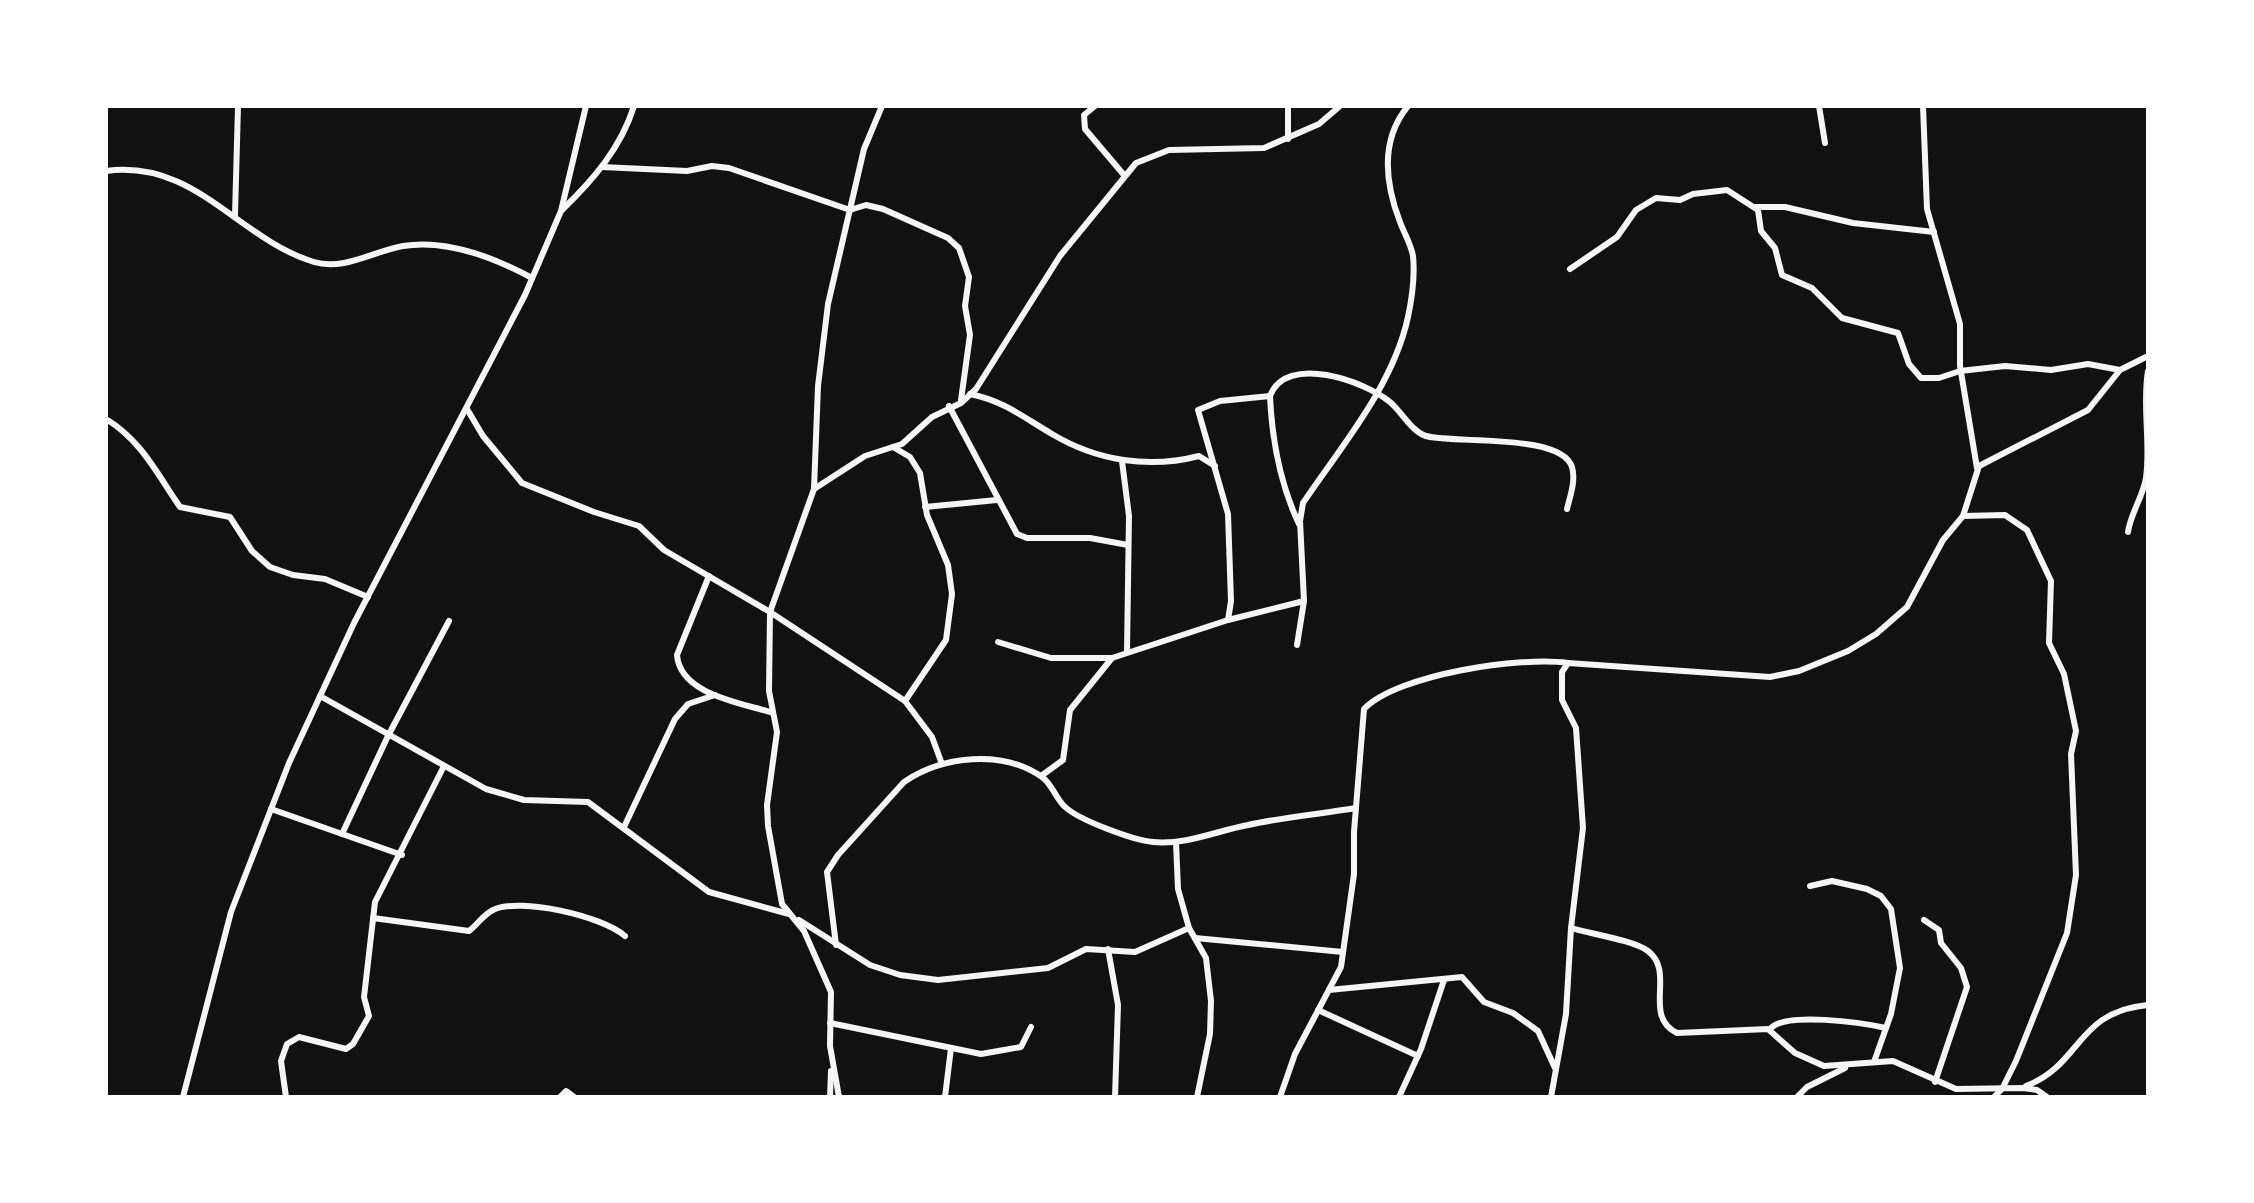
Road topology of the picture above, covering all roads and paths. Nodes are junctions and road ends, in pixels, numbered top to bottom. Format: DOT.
graph roads {
  1 [pos="238,106"];
  2 [pos="586,106"];
  3 [pos="634,106"];
  4 [pos="882,106"];
  5 [pos="1095,106"];
  6 [pos="1288,106"];
  7 [pos="1340,106"];
  8 [pos="1408,106"];
  9 [pos="1819,106"];
  10 [pos="1923,106"];
  11 [pos="1288,139"];
  12 [pos="1825,143"];
  13 [pos="602,167"];
  14 [pos="106,171"];
  15 [pos="1124,175"];
  16 [pos="1755,207"];
  17 [pos="850,210"];
  18 [pos="561,211"];
  19 [pos="235,215"];
  20 [pos="1934,232"];
  21 [pos="1570,269"];
  22 [pos="532,278"];
  23 [pos="2148,356"];
  24 [pos="2120,370"];
  25 [pos="1960,371"];
  26 [pos="2148,371"];
  27 [pos="1376,393"];
  28 [pos="970,394"];
  29 [pos="1270,396"];
  30 [pos="961,403"];
  31 [pos="949,406"];
  32 [pos="467,409"];
  33 [pos="2147,412"];
  34 [pos="106,419"];
  35 [pos="893,447"];
  36 [pos="1122,461"];
  37 [pos="1215,466"];
  38 [pos="1977,468"];
  39 [pos="814,489"];
  40 [pos="997,500"];
  41 [pos="925,507"];
  42 [pos="1567,509"];
  43 [pos="1963,516"];
  44 [pos="1300,527"];
  45 [pos="2128,532"];
  46 [pos="1128,545"];
  47 [pos="709,576"];
  48 [pos="368,597"];
  49 [pos="1304,601"];
  50 [pos="770,612"];
  51 [pos="1228,620"];
  52 [pos="449,621"];
  53 [pos="998,642"];
  54 [pos="1297,645"];
  55 [pos="1127,651"];
  56 [pos="1112,658"];
  57 [pos="1568,663"];
  58 [pos="717,695"];
  59 [pos="320,696"];
  60 [pos="905,701"];
  61 [pos="773,713"];
  62 [pos="388,736"];
  63 [pos="942,764"];
  64 [pos="444,766"];
  65 [pos="1041,776"];
  66 [pos="1356,808"];
  67 [pos="271,809"];
  68 [pos="624,827"];
  69 [pos="342,834"];
  70 [pos="1176,842"];
  71 [pos="402,855"];
  72 [pos="1810,886"];
  73 [pos="791,915"];
  74 [pos="373,918"];
  75 [pos="1924,920"];
  76 [pos="1189,928"];
  77 [pos="1571,928"];
  78 [pos="625,936"];
  79 [pos="1195,938"];
  80 [pos="836,945"];
  81 [pos="1108,949"];
  82 [pos="1343,952"];
  83 [pos="1444,980"];
  84 [pos="1329,990"];
  85 [pos="2148,1005"];
  86 [pos="1318,1010"];
  87 [pos="830,1023"];
  88 [pos="1031,1027"];
  89 [pos="1886,1028"];
  90 [pos="1770,1029"];
  91 [pos="951,1048"];
  92 [pos="1418,1056"];
  93 [pos="1874,1062"];
  94 [pos="832,1064"];
  95 [pos="1848,1066"];
  96 [pos="1556,1071"];
  97 [pos="1935,1082"];
  98 [pos="2023,1088"];
  99 [pos="2002,1089"];
  100 [pos="183,1097"];
  101 [pos="286,1097"];
  102 [pos="560,1097"];
  103 [pos="574,1097"];
  104 [pos="830,1097"];
  105 [pos="839,1097"];
  106 [pos="945,1097"];
  107 [pos="1115,1097"];
  108 [pos="1197,1097"];
  109 [pos="1280,1097"];
  110 [pos="1399,1097"];
  111 [pos="1551,1097"];
  112 [pos="1797,1097"];
  113 [pos="1994,1097"];
  114 [pos="2047,1097"];
  1 -- 19 [label="street"];
  2 -- 18 [label="street"];
  3 -- 13 [label="street"];
  4 -- 17 [label="street"];
  5 -- 15 [label="street"];
  6 -- 11 [label="street"];
  7 -- 11 [label="street"];
  8 -- 27 [label="street"];
  9 -- 12 [label="street"];
  10 -- 20 [label="street"];
  11 -- 15 [label="street"];
  13 -- 17 [label="street"];
  13 -- 18 [label="street"];
  14 -- 19 [label="street"];
  15 -- 28 [label="street"];
  16 -- 20 [label="street"];
  16 -- 21 [label="street"];
  16 -- 25 [label="street"];
  17 -- 30 [label="street"];
  17 -- 39 [label="street"];
  18 -- 22 [label="street"];
  19 -- 22 [label="street"];
  20 -- 25 [label="street"];
  22 -- 32 [label="street"];
  23 -- 24 [label="street"];
  24 -- 25 [label="street"];
  24 -- 38 [label="street"];
  25 -- 38 [label="street"];
  26 -- 33 [label="street"];
  27 -- 29 [label="street"];
  27 -- 42 [label="street"];
  27 -- 44 [label="street"];
  28 -- 30 [label="street"];
  28 -- 36 [label="street"];
  29 -- 37 [label="street"];
  29 -- 44 [label="street"];
  30 -- 31 [label="street"];
  31 -- 35 [label="street"];
  31 -- 40 [label="street"];
  32 -- 47 [label="street"];
  32 -- 48 [label="street"];
  33 -- 45 [label="street"];
  34 -- 48 [label="street"];
  35 -- 39 [label="street"];
  35 -- 41 [label="street"];
  36 -- 37 [label="street"];
  36 -- 46 [label="street"];
  37 -- 51 [label="street"];
  38 -- 43 [label="street"];
  39 -- 50 [label="street"];
  40 -- 41 [label="street"];
  40 -- 46 [label="street"];
  41 -- 60 [label="street"];
  43 -- 57 [label="street"];
  43 -- 99 [label="street"];
  44 -- 49 [label="street"];
  46 -- 55 [label="street"];
  47 -- 50 [label="street"];
  47 -- 58 [label="street"];
  48 -- 59 [label="street"];
  49 -- 51 [label="street"];
  49 -- 54 [label="street"];
  50 -- 60 [label="street"];
  50 -- 61 [label="street"];
  51 -- 55 [label="street"];
  52 -- 62 [label="street"];
  53 -- 56 [label="street"];
  55 -- 56 [label="street"];
  56 -- 65 [label="street"];
  57 -- 66 [label="street"];
  57 -- 77 [label="street"];
  58 -- 61 [label="street"];
  58 -- 68 [label="street"];
  59 -- 62 [label="street"];
  59 -- 67 [label="street"];
  60 -- 63 [label="street"];
  61 -- 73 [label="street"];
  62 -- 64 [label="street"];
  62 -- 69 [label="street"];
  63 -- 65 [label="street"];
  63 -- 80 [label="street"];
  64 -- 68 [label="street"];
  64 -- 71 [label="street"];
  65 -- 70 [label="street"];
  66 -- 70 [label="street"];
  66 -- 82 [label="street"];
  67 -- 69 [label="street"];
  67 -- 100 [label="street"];
  68 -- 73 [label="street"];
  69 -- 71 [label="street"];
  70 -- 76 [label="street"];
  71 -- 74 [label="street"];
  72 -- 89 [label="street"];
  73 -- 80 [label="street"];
  73 -- 87 [label="street"];
  74 -- 78 [label="street"];
  74 -- 101 [label="street"];
  75 -- 97 [label="street"];
  76 -- 79 [label="street"];
  76 -- 81 [label="street"];
  77 -- 90 [label="street"];
  77 -- 96 [label="street"];
  79 -- 82 [label="street"];
  79 -- 108 [label="street"];
  80 -- 81 [label="street"];
  81 -- 107 [label="street"];
  82 -- 84 [label="street"];
  83 -- 84 [label="street"];
  83 -- 92 [label="street"];
  83 -- 96 [label="street"];
  84 -- 86 [label="street"];
  85 -- 98 [label="street"];
  86 -- 92 [label="street"];
  86 -- 109 [label="street"];
  87 -- 91 [label="street"];
  87 -- 94 [label="street"];
  88 -- 91 [label="street"];
  89 -- 90 [label="street"];
  89 -- 93 [label="street"];
  90 -- 95 [label="street"];
  91 -- 106 [label="street"];
  92 -- 110 [label="street"];
  93 -- 95 [label="street"];
  93 -- 97 [label="street"];
  94 -- 104 [label="street"];
  94 -- 105 [label="street"];
  95 -- 112 [label="street"];
  96 -- 111 [label="street"];
  97 -- 99 [label="street"];
  98 -- 99 [label="street"];
  98 -- 114 [label="street"];
  99 -- 113 [label="street"];
  102 -- 103 [label="street"];
}
